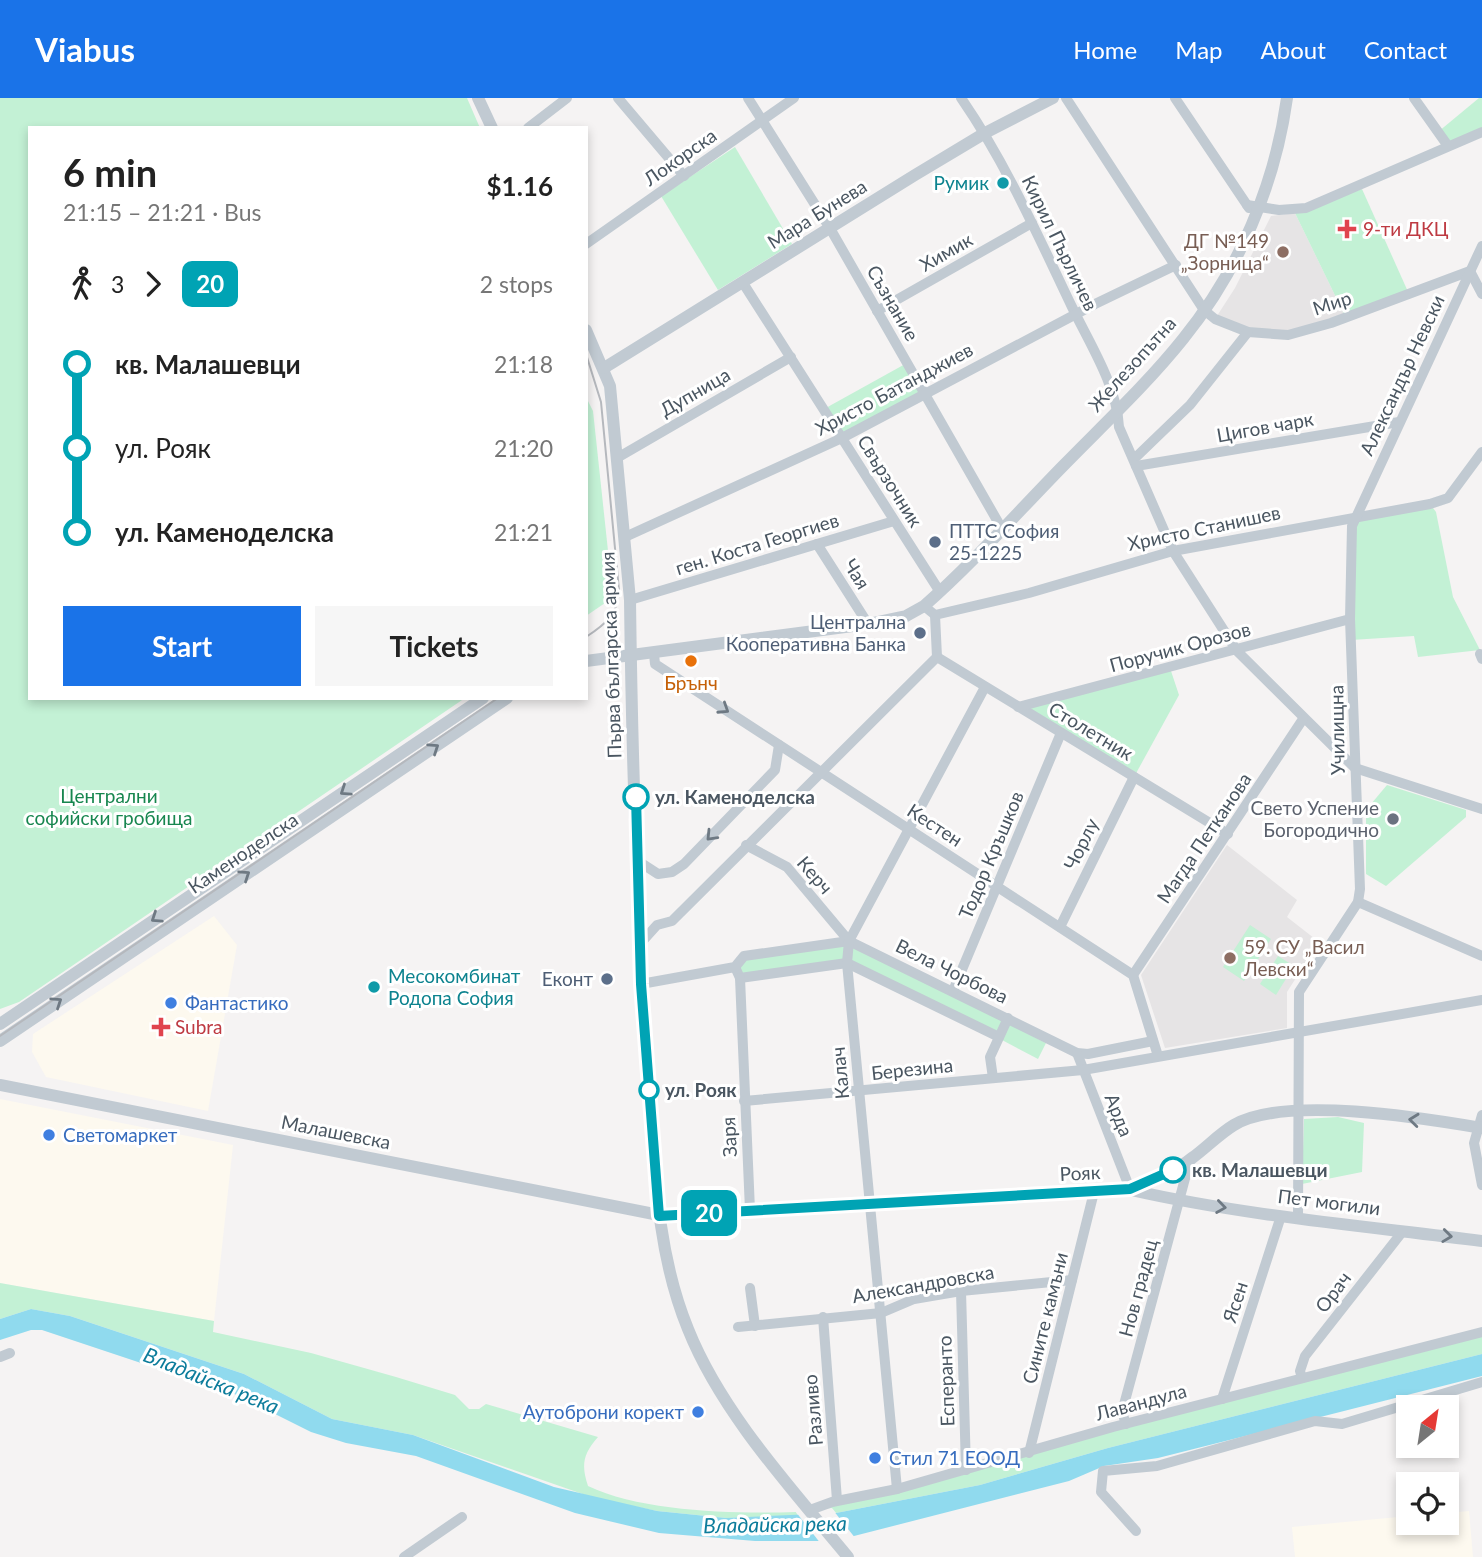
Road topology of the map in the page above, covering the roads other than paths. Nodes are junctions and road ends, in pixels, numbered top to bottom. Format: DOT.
graph roads {
  1 [pos="478,98"];
  2 [pos="567,98"];
  3 [pos="618,98"];
  4 [pos="748,98"];
  5 [pos="794,98"];
  6 [pos="961,98"];
  7 [pos="1053,98"];
  8 [pos="1066,98"];
  9 [pos="1175,98"];
  10 [pos="1287,98"];
  11 [pos="1414,98"];
  12 [pos="764,119"];
  13 [pos="491,126"];
  14 [pos="531,126"];
  15 [pos="1482,132"];
  16 [pos="985,133"];
  17 [pos="1448,146"];
  18 [pos="684,176"];
  19 [pos="1254,209"];
  20 [pos="1032,223"];
  21 [pos="831,230"];
  22 [pos="588,243"];
  23 [pos="1482,246"];
  24 [pos="1175,265"];
  25 [pos="1470,271"];
  26 [pos="743,283"];
  27 [pos="1482,294"];
  28 [pos="1204,310"];
  29 [pos="877,311"];
  30 [pos="1076,314"];
  31 [pos="1248,332"];
  32 [pos="588,334"];
  33 [pos="791,357"];
  34 [pos="604,369"];
  35 [pos="925,394"];
  36 [pos="1118,409"];
  37 [pos="1399,422"];
  38 [pos="842,438"];
  39 [pos="1482,452"];
  40 [pos="617,458"];
  41 [pos="1135,463"];
  42 [pos="1354,519"];
  43 [pos="894,521"];
  44 [pos="1002,528"];
  45 [pos="625,537"];
  46 [pos="817,544"];
  47 [pos="1173,551"];
  48 [pos="940,592"];
  49 [pos="630,600"];
  50 [pos="924,606"];
  51 [pos="935,615"];
  52 [pos="1350,619"];
  53 [pos="868,624"];
  54 [pos="1237,651"];
  55 [pos="654,654"];
  56 [pos="631,657"];
  57 [pos="937,657"];
  58 [pos="588,661"];
  59 [pos="985,687"];
  60 [pos="480,700"];
  61 [pos="504,700"];
  62 [pos="1018,707"];
  63 [pos="1303,719"];
  64 [pos="1062,733"];
  65 [pos="779,745"];
  66 [pos="1355,768"];
  67 [pos="820,773"];
  68 [pos="1134,777"];
  69 [pos="1482,809"];
  70 [pos="909,829"];
  71 [pos="1228,834"];
  72 [pos="746,845"];
  73 [pos="638,860"];
  74 [pos="998,887"];
  75 [pos="1358,902"];
  76 [pos="638,915"];
  77 [pos="657,925"];
  78 [pos="1060,928"];
  79 [pos="849,941"];
  80 [pos="639,945"];
  81 [pos="1482,956"];
  82 [pos="847,963"];
  83 [pos="735,967"];
  84 [pos="912,971"];
  85 [pos="1133,975"];
  86 [pos="740,978"];
  87 [pos="641,984"];
  88 [pos="902,989"];
  89 [pos="953,991"];
  90 [pos="1482,1000"];
  91 [pos="1008,1018"];
  92 [pos="0,1024"];
  93 [pos="1298,1033"];
  94 [pos="999,1037"];
  95 [pos="0,1041"];
  96 [pos="1153,1041"];
  97 [pos="1077,1053"];
  98 [pos="1158,1056"];
  99 [pos="1083,1070"];
  100 [pos="993,1078"];
  101 [pos="2,1084"];
  102 [pos="859,1092"];
  103 [pos="744,1101"];
  104 [pos="1300,1111"];
  105 [pos="1481,1123"];
  106 [pos="1190,1160"];
  107 [pos="1482,1185"];
  108 [pos="1130,1189"];
  109 [pos="1094,1192"];
  110 [pos="1180,1201"];
  111 [pos="869,1204"];
  112 [pos="750,1210"];
  113 [pos="659,1216"];
  114 [pos="1281,1216"];
  115 [pos="1297,1217"];
  116 [pos="1403,1231"];
  117 [pos="1482,1241"];
  118 [pos="1072,1280"];
  119 [pos="750,1288"];
  120 [pos="961,1291"];
  121 [pos="881,1313"];
  122 [pos="822,1317"];
  123 [pos="755,1326"];
  124 [pos="738,1327"];
  125 [pos="1482,1332"];
  126 [pos="1302,1378"];
  127 [pos="1482,1382"];
  128 [pos="1222,1399"];
  129 [pos="1126,1424"];
  130 [pos="1029,1452"];
  131 [pos="966,1470"];
  132 [pos="897,1489"];
  133 [pos="837,1500"];
  134 [pos="810,1510"];
  135 [pos="462,1517"];
  136 [pos="1136,1531"];
  137 [pos="404,1557"];
  138 [pos="848,1557"];
  1 -- 13 [label="street"];
  2 -- 14 [label="street"];
  3 -- 18 [label="street"];
  4 -- 12 [label="street, Съзнание"];
  5 -- 12 [label="street, Локорска"];
  6 -- 16 [label="street, Кирил Пърличев"];
  7 -- 16 [label="street, Мара Бунева"];
  8 -- 24 [label="street"];
  9 -- 19 [label="street"];
  10 -- 19 [label="street, Железопътна"];
  11 -- 17 [label="street"];
  12 -- 18 [label="street, Локорска"];
  12 -- 21 [label="street, Съзнание"];
  15 -- 17 [label="street"];
  16 -- 20 [label="street, Кирил Пърличев"];
  16 -- 21 [label="street, Мара Бунева"];
  17 -- 19 [label="street"];
  18 -- 22 [label="street, Локорска"];
  19 -- 28 [label="street, Железопътна"];
  20 -- 29 [label="street, Химик"];
  20 -- 30 [label="street, Кирил Пърличев"];
  21 -- 26 [label="street, Мара Бунева"];
  21 -- 29 [label="street, Съзнание"];
  23 -- 25 [label="street, Александър Невски"];
  24 -- 28 [label="street"];
  24 -- 30 [label="street, Христо Батанджиев"];
  25 -- 27 [label="street"];
  25 -- 31 [label="street, Мир"];
  25 -- 37 [label="street, Александър Невски"];
  26 -- 33 [label="street, Свързочник"];
  26 -- 34 [label="street, Мара Бунева"];
  28 -- 31 [label="street, Мир"];
  28 -- 36 [label="street, Железопътна"];
  29 -- 35 [label="street, Съзнание"];
  30 -- 35 [label="street, Христо Батанджиев"];
  30 -- 36 [label="street, Кирил Пърличев"];
  31 -- 41 [label="street"];
  32 -- 34 [label="street, Първа българска армия"];
  33 -- 38 [label="street, Свързочник"];
  33 -- 40 [label="street, Дупница"];
  34 -- 40 [label="street, Първа българска армия"];
  35 -- 38 [label="street, Христо Батанджиев"];
  35 -- 44 [label="street, Съзнание"];
  36 -- 41 [label="street, Кирил Пърличев"];
  36 -- 44 [label="street, Железопътна"];
  37 -- 41 [label="street, Цигов чарк"];
  37 -- 42 [label="street, Александър Невски"];
  38 -- 43 [label="street, Свързочник"];
  38 -- 45 [label="street, Христо Батанджиев"];
  39 -- 42 [label="street, Христо Станишев"];
  40 -- 45 [label="street, Първа българска армия"];
  41 -- 47 [label="street, Кирил Пърличев"];
  42 -- 47 [label="street, Христо Станишев"];
  42 -- 52 [label="street, Училищна"];
  43 -- 46 [label="street, ген. Коста Георгиев"];
  43 -- 48 [label="street, Свързочник"];
  44 -- 48 [label="street, Железопътна"];
  45 -- 49 [label="street, Първа българска армия"];
  46 -- 49 [label="street, ген. Коста Георгиев"];
  46 -- 53 [label="street, Чая"];
  47 -- 51 [label="street, Христо Станишев"];
  47 -- 54 [label="street, Кирил Пърличев"];
  48 -- 50 [label="street, Железопътна"];
  49 -- 56 [label="street, Първа българска армия"];
  50 -- 51 [label="street"];
  50 -- 53 [label="street"];
  51 -- 57 [label="street"];
  52 -- 54 [label="street, Поручик Орозов"];
  52 -- 66 [label="street, Училищна"];
  53 -- 55 [label="street"];
  54 -- 62 [label="street, Поручик Орозов"];
  54 -- 63 [label="street, Кирил Пърличев"];
  55 -- 56 [label="street"];
  55 -- 65 [label="street, Кестен, one-way"];
  56 -- 58 [label="street"];
  56 -- 73 [label="street, Първа българска армия"];
  57 -- 59 [label="street, Столетник"];
  57 -- 67 [label="street"];
  59 -- 62 [label="street, Столетник"];
  59 -- 70 [label="street, Калач"];
  60 -- 92 [label="street, Каменоделска, one-way"];
  95 -- 61 [label="street, Каменоделска, one-way"];
  62 -- 64 [label="street, Столетник"];
  63 -- 66 [label="street, Кирил Пърличев"];
  63 -- 71 [label="street, Магда Петканова"];
  64 -- 68 [label="street, Столетник"];
  64 -- 74 [label="street, Тодор Кръшков"];
  65 -- 67 [label="street, Кестен"];
  65 -- 73 [label="street, one-way"];
  66 -- 69 [label="street"];
  66 -- 75 [label="street, Училищна"];
  67 -- 70 [label="street, Кестен"];
  67 -- 72 [label="street"];
  68 -- 71 [label="street, Столетник"];
  68 -- 78 [label="street, Чорлу"];
  70 -- 74 [label="street, Кестен"];
  70 -- 79 [label="street, Калач"];
  71 -- 85 [label="street, Магда Петканова"];
  72 -- 77 [label="street"];
  72 -- 79 [label="street, Керч"];
  73 -- 76 [label="street, Първа българска армия"];
  74 -- 78 [label="street, Кестен"];
  74 -- 89 [label="street, Тодор Кръшков"];
  75 -- 81 [label="street"];
  75 -- 93 [label="street"];
  76 -- 77 [label="street"];
  76 -- 80 [label="street, Първа българска армия"];
  77 -- 80 [label="street"];
  78 -- 85 [label="street, Кестен"];
  79 -- 82 [label="street, Калач"];
  79 -- 83 [label="street"];
  79 -- 84 [label="street, Вела Чорбова"];
  80 -- 87 [label="street, Първа българска армия"];
  82 -- 86 [label="street"];
  82 -- 88 [label="street, Вела Чорбова"];
  82 -- 102 [label="street, Калач"];
  83 -- 86 [label="street"];
  83 -- 87 [label="street"];
  84 -- 88 [label="street"];
  84 -- 89 [label="street, Вела Чорбова"];
  85 -- 96 [label="street"];
  86 -- 103 [label="street, Заря"];
  87 -- 113 [label="street, Първа българска армия"];
  88 -- 94 [label="street, Вела Чорбова"];
  89 -- 91 [label="street, Вела Чорбова"];
  90 -- 93 [label="street"];
  91 -- 94 [label="street"];
  91 -- 97 [label="street, Вела Чорбова"];
  93 -- 98 [label="street"];
  93 -- 104 [label="street"];
  94 -- 100 [label="street"];
  96 -- 97 [label="street"];
  96 -- 98 [label="street"];
  97 -- 99 [label="street, Арда"];
  98 -- 99 [label="street"];
  99 -- 100 [label="street, Березина"];
  99 -- 108 [label="street, Арда"];
  100 -- 102 [label="street, Березина"];
  101 -- 113 [label="street, Малашевска"];
  102 -- 103 [label="street, Березина"];
  102 -- 111 [label="street, Калач"];
  103 -- 112 [label="street, Заря"];
  105 -- 104 [label="street, Рояк, one-way"];
  104 -- 106 [label="street, Рояк"];
  104 -- 115 [label="street"];
  105 -- 107 [label="street"];
  106 -- 108 [label="street, Рояк"];
  106 -- 110 [label="street, Нов градец"];
  108 -- 109 [label="street, Рояк"];
  108 -- 110 [label="street, Пет могили"];
  109 -- 111 [label="street, Рояк"];
  109 -- 118 [label="street, Сините камъни"];
  110 -- 114 [label="street, Пет могили, one-way"];
  110 -- 129 [label="street, Нов градец"];
  111 -- 112 [label="street, Рояк"];
  111 -- 121 [label="street, Калач"];
  112 -- 113 [label="street, Рояк"];
  113 -- 134 [label="street, Първа българска армия"];
  114 -- 115 [label="street, Пет могили"];
  114 -- 128 [label="street, Ясен"];
  115 -- 116 [label="street, Пет могили"];
  116 -- 117 [label="street, Пет могили, one-way"];
  116 -- 126 [label="street, Орач"];
  118 -- 120 [label="street, Александровска"];
  118 -- 130 [label="street, Сините камъни"];
  119 -- 123 [label="street"];
  120 -- 121 [label="street, Александровска"];
  120 -- 131 [label="street, Есперанто"];
  121 -- 122 [label="street, Александровска"];
  121 -- 132 [label="street, Калач"];
  122 -- 123 [label="street, Александровска"];
  122 -- 133 [label="street, Разливо"];
  123 -- 124 [label="street, Александровска"];
  125 -- 126 [label="street, Лавандула"];
  126 -- 128 [label="street, Лавандула"];
  127 -- 136 [label="street"];
  128 -- 129 [label="street, Лавандула"];
  129 -- 130 [label="street, Лавандула"];
  130 -- 131 [label="street, Лавандула"];
  131 -- 132 [label="street, Лавандула"];
  132 -- 133 [label="street, Лавандула"];
  133 -- 134 [label="street, Лавандула"];
  134 -- 138 [label="street, Първа българска армия"];
  135 -- 137 [label="street"];
}
